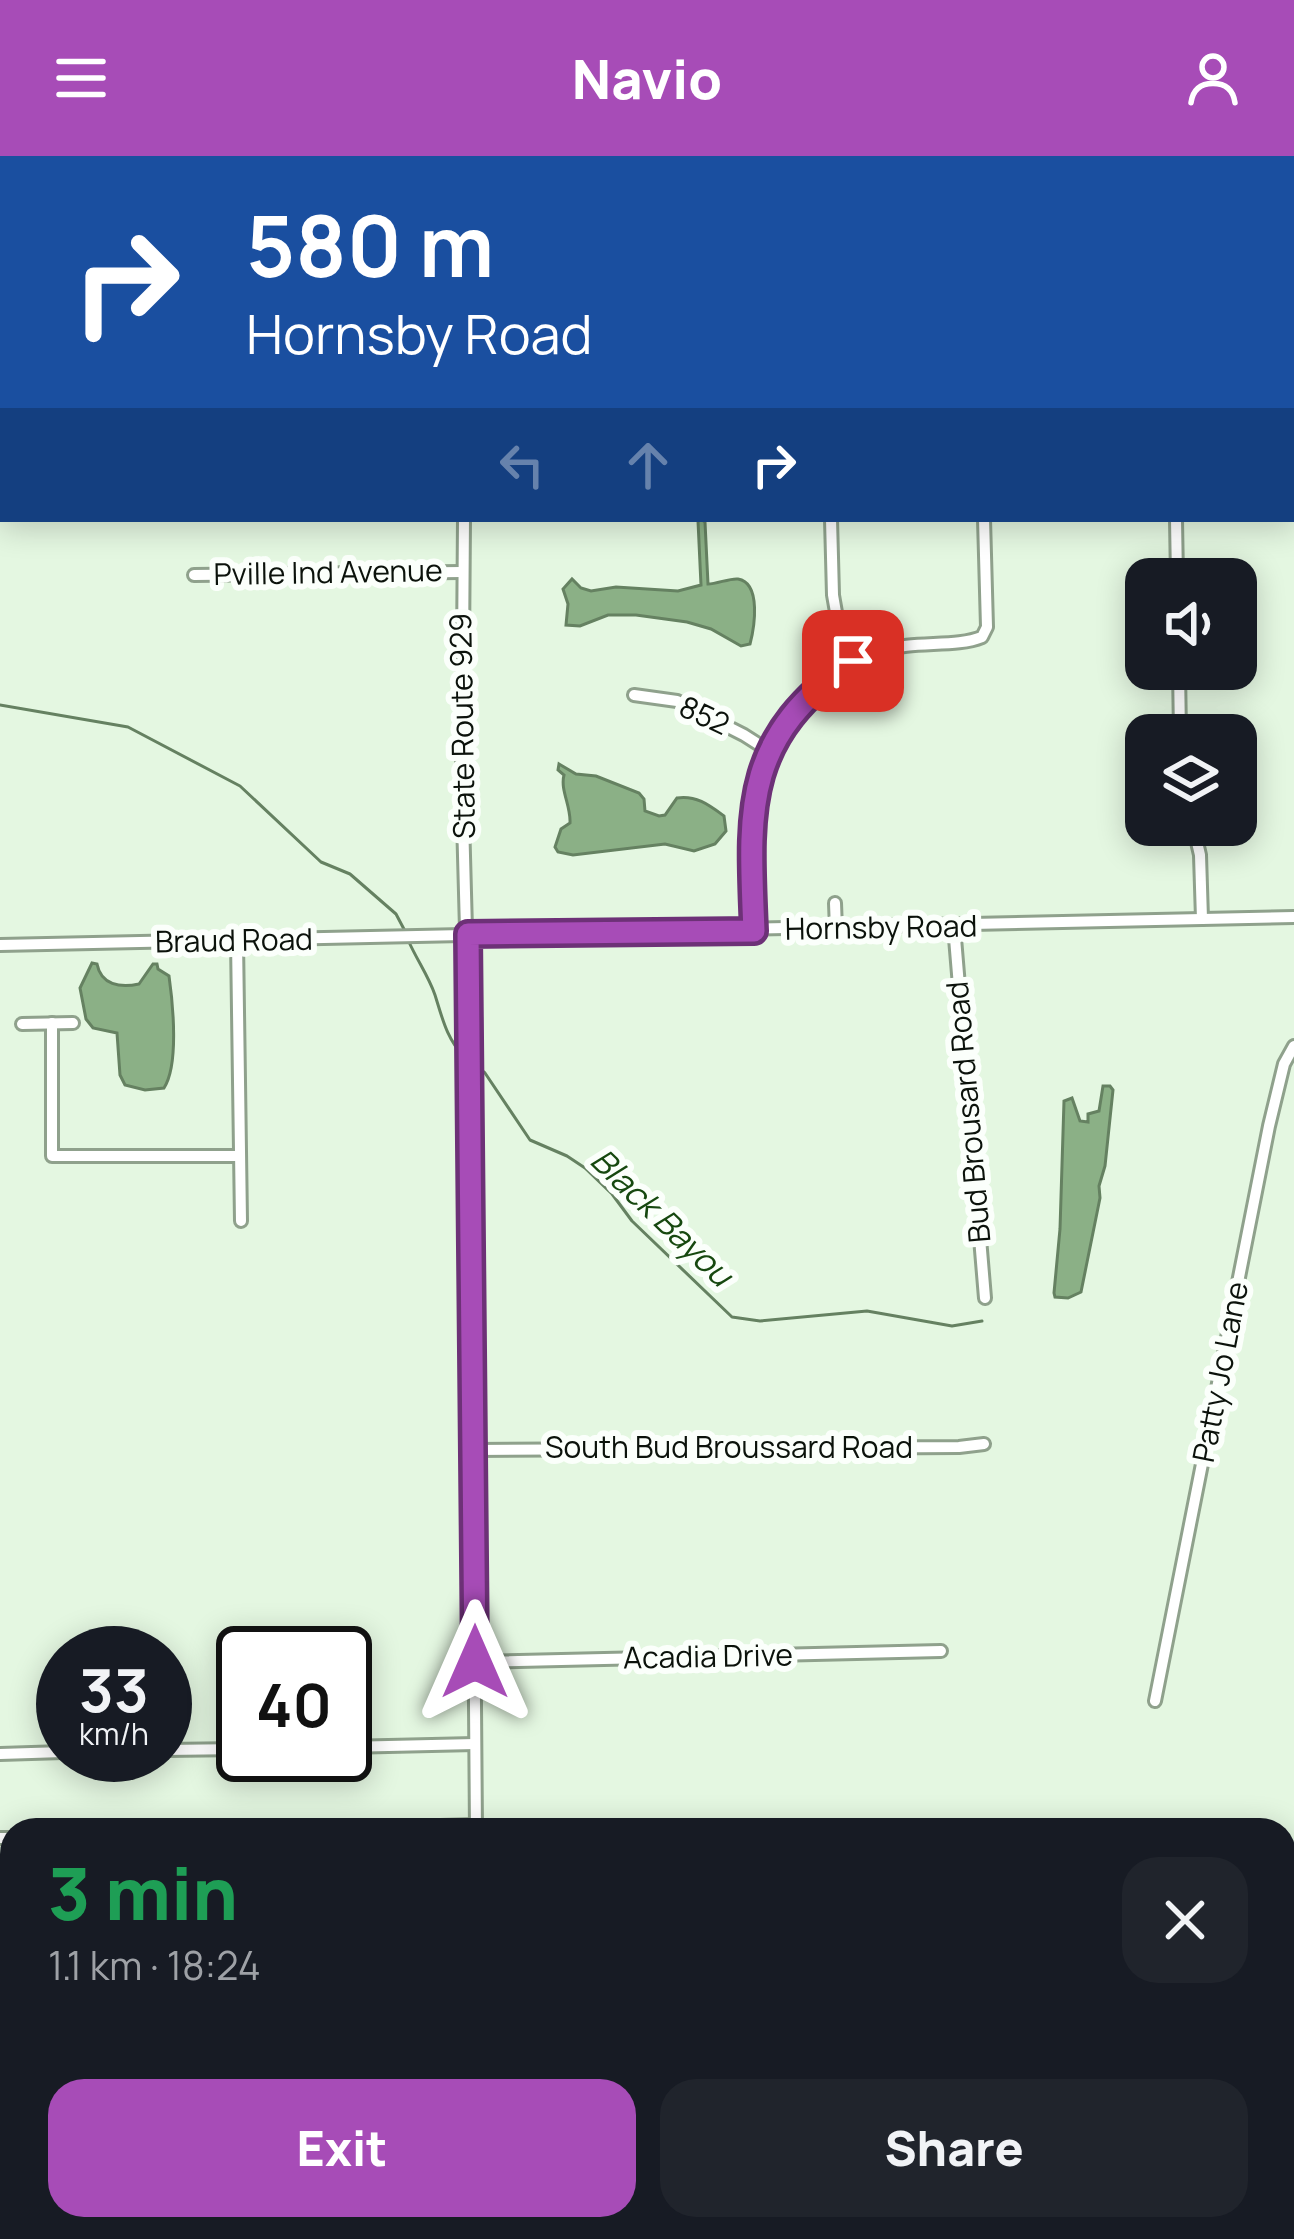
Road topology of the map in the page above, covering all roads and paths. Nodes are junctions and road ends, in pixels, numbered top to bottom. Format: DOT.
graph roads {
  1 [pos="464,522"];
  2 [pos="831,522"];
  3 [pos="984,522"];
  4 [pos="1176,522"];
  5 [pos="1177,558"];
  6 [pos="462,572"];
  7 [pos="194,574"];
  8 [pos="853,661"];
  9 [pos="634,695"];
  10 [pos="769,751"];
  11 [pos="1197,846"];
  12 [pos="836,903"];
  13 [pos="1294,917"];
  14 [pos="1202,919"];
  15 [pos="954,926"];
  16 [pos="836,929"];
  17 [pos="754,931"];
  18 [pos="468,934"];
  19 [pos="237,941"];
  20 [pos="0,945"];
  21 [pos="52,1023"];
  22 [pos="73,1023"];
  23 [pos="22,1024"];
  24 [pos="1294,1046"];
  25 [pos="240,1156"];
  26 [pos="241,1221"];
  27 [pos="985,1298"];
  28 [pos="984,1444"];
  29 [pos="473,1450"];
  30 [pos="941,1651"];
  31 [pos="475,1662"];
  32 [pos="1155,1701"];
  33 [pos="475,1744"];
  34 [pos="372,1746"];
  35 [pos="36,1753"];
  36 [pos="0,1754"];
  37 [pos="476,1818"];
  1 -- 6 [label="street, State Route 929"];
  2 -- 8 [label="street"];
  3 -- 8 [label="street"];
  4 -- 5 [label="street"];
  6 -- 7 [label="street, Pville Ind Avenue"];
  6 -- 18 [label="street, State Route 929"];
  8 -- 10 [label="street"];
  9 -- 10 [label="street, 852"];
  10 -- 17 [label="street"];
  11 -- 14 [label="street"];
  12 -- 16 [label="street"];
  13 -- 14 [label="street, Hornsby Road"];
  14 -- 15 [label="street, Hornsby Road"];
  15 -- 16 [label="street, Hornsby Road"];
  15 -- 27 [label="street, Bud Brousard Road"];
  16 -- 17 [label="street, Hornsby Road"];
  17 -- 18 [label="street, Hornsby Road"];
  18 -- 19 [label="street, Braud Road"];
  18 -- 29 [label="street, State Route 929"];
  19 -- 20 [label="street, Braud Road"];
  19 -- 25 [label="street"];
  21 -- 22 [label="street"];
  21 -- 23 [label="street"];
  21 -- 25 [label="street"];
  24 -- 32 [label="street, Patty Jo Lane"];
  25 -- 26 [label="street"];
  28 -- 29 [label="street, South Bud Broussard Road"];
  29 -- 31 [label="street, State Route 929"];
  30 -- 31 [label="street, Acadia Drive"];
  31 -- 33 [label="street, State Route 929"];
  33 -- 34 [label="street"];
  33 -- 37 [label="street, State Route 929"];
  35 -- 36 [label="street"];
}
